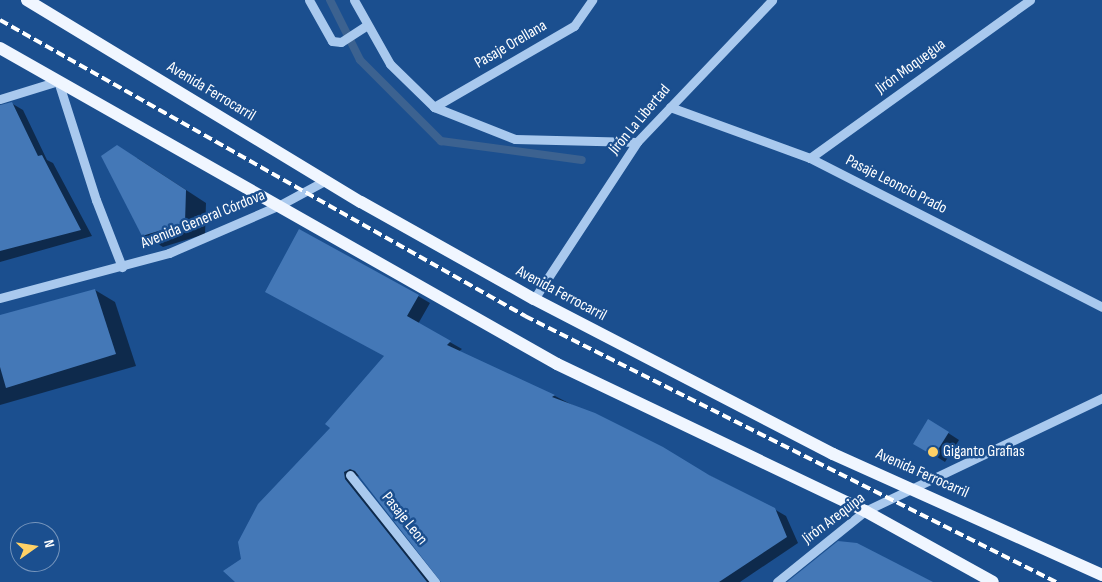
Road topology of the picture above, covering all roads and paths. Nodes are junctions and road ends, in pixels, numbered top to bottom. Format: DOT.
graph roads {
  1 [pos="27,0"];
  2 [pos="309,0"];
  3 [pos="354,0"];
  4 [pos="592,0"];
  5 [pos="772,0"];
  6 [pos="1030,0"];
  7 [pos="367,25"];
  8 [pos="0,48"];
  9 [pos="58,81"];
  10 [pos="0,99"];
  11 [pos="434,107"];
  12 [pos="670,107"];
  13 [pos="636,142"];
  14 [pos="810,158"];
  15 [pos="326,180"];
  16 [pos="280,205"];
  17 [pos="122,267"];
  18 [pos="0,298"];
  19 [pos="534,299"];
  20 [pos="1102,307"];
  21 [pos="1102,398"];
  22 [pos="350,475"];
  23 [pos="912,486"];
  24 [pos="865,511"];
  25 [pos="1102,575"];
  26 [pos="435,582"];
  27 [pos="777,582"];
  28 [pos="993,582"];
  1 -- 15 [label="main road, Avenida Ferrocarril"];
  2 -- 7 [label="street"];
  3 -- 7 [label="street"];
  4 -- 11 [label="street, Pasaje Orellana"];
  5 -- 12 [label="street, Jirón La Libertad"];
  6 -- 14 [label="street, Jirón Moquegua"];
  7 -- 11 [label="street"];
  8 -- 9 [label="main road"];
  9 -- 10 [label="street"];
  9 -- 16 [label="main road"];
  9 -- 17 [label="street"];
  11 -- 13 [label="street"];
  12 -- 13 [label="street, Jirón La Libertad"];
  12 -- 14 [label="street, Pasaje Leoncio Prado"];
  13 -- 19 [label="street, Jirón La Libertad"];
  14 -- 20 [label="street, Pasaje Leoncio Prado"];
  15 -- 16 [label="street, Avenida General Córdova"];
  15 -- 19 [label="main road, Avenida Ferrocarril"];
  16 -- 17 [label="street, Avenida General Córdova"];
  16 -- 24 [label="main road"];
  17 -- 18 [label="street, Avenida General Córdova"];
  19 -- 23 [label="main road, Avenida Ferrocarril"];
  21 -- 23 [label="street, Jirón Arequipa"];
  22 -- 26 [label="street, Pasaje Leon"];
  23 -- 24 [label="street, Jirón Arequipa"];
  23 -- 25 [label="main road, Avenida Ferrocarril"];
  24 -- 27 [label="street, Jirón Arequipa"];
  24 -- 28 [label="main road"];
}
